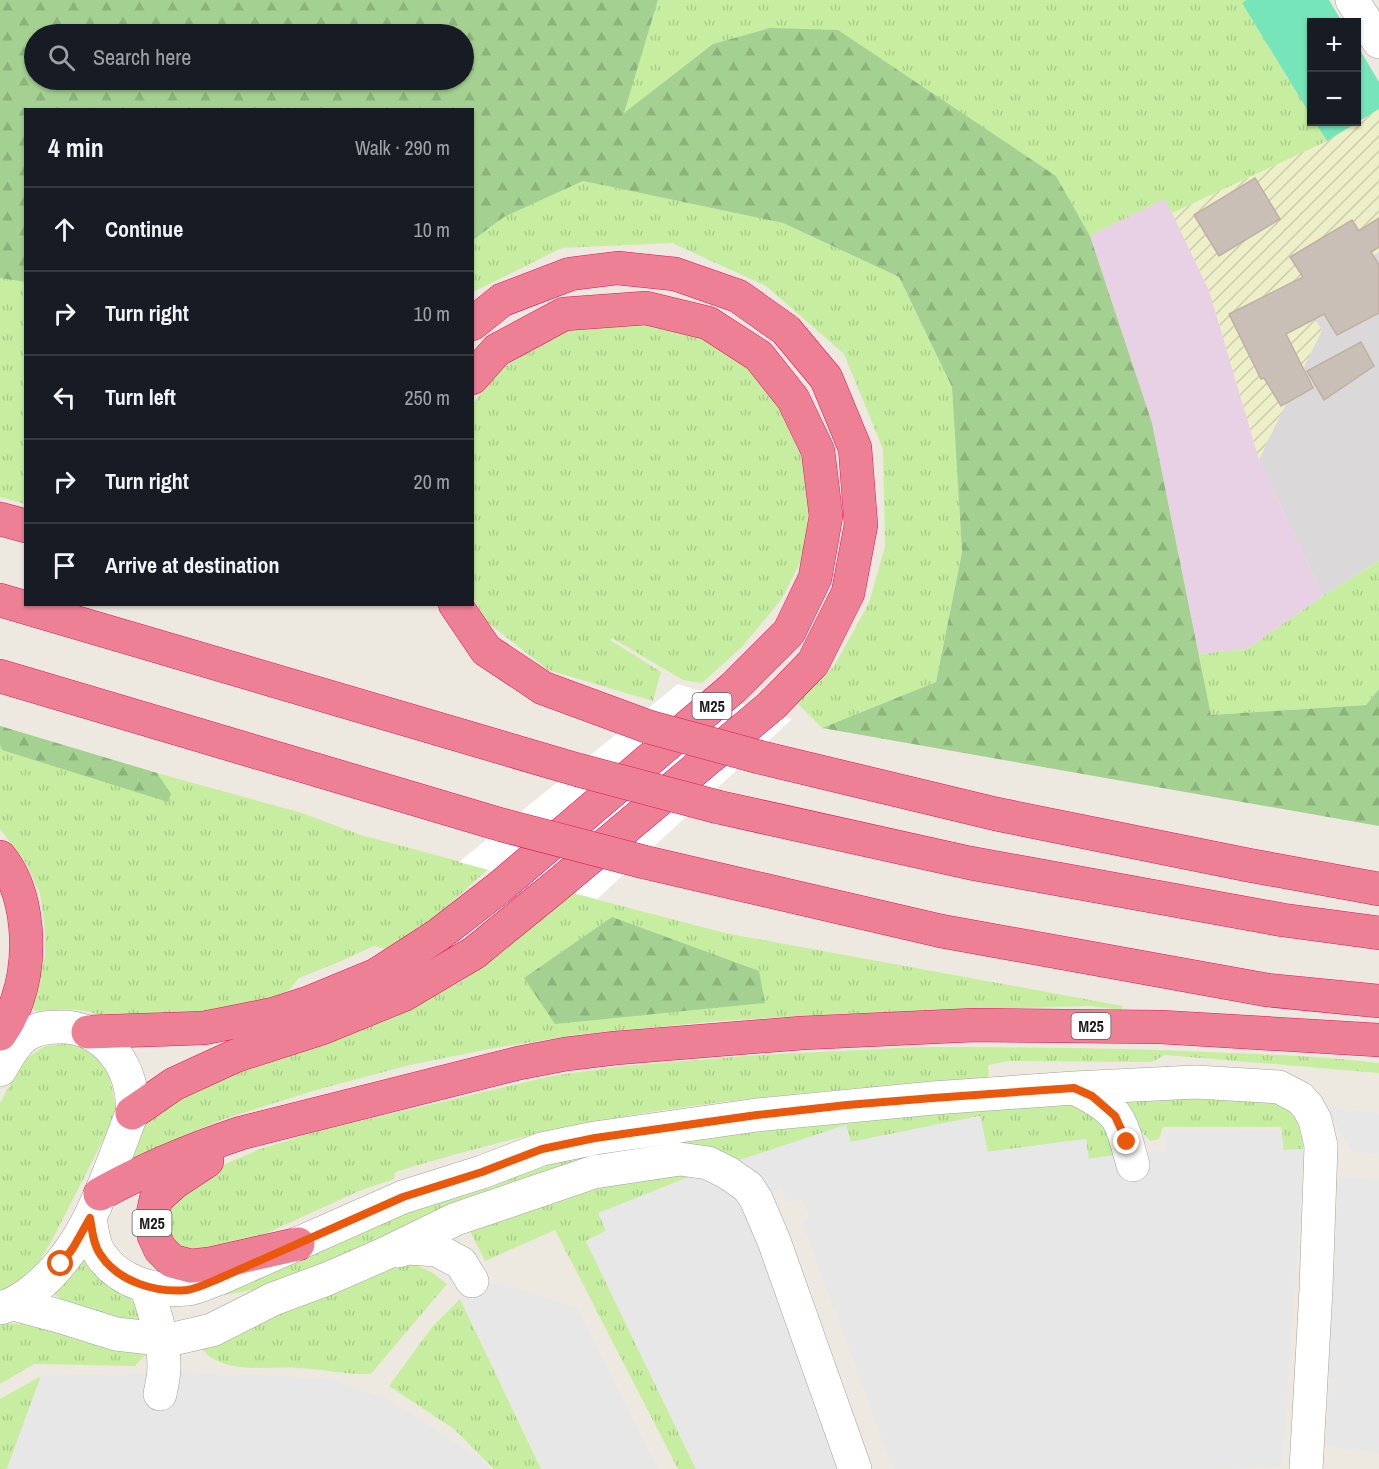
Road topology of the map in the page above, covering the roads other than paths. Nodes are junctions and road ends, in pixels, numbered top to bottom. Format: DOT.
graph roads {
  1 [pos="1352,0"];
  2 [pos="1379,42"];
  3 [pos="474,322"];
  4 [pos="474,376"];
  5 [pos="0,519"];
  6 [pos="24,525"];
  7 [pos="0,600"];
  8 [pos="456,606"];
  9 [pos="0,676"];
  10 [pos="0,858"];
  11 [pos="1379,889"];
  12 [pos="1379,933"];
  13 [pos="1379,1001"];
  14 [pos="88,1032"];
  15 [pos="0,1034"];
  16 [pos="1379,1040"];
  17 [pos="0,1070"];
  18 [pos="1074,1088"];
  19 [pos="132,1113"];
  20 [pos="284,1123"];
  21 [pos="1133,1165"];
  22 [pos="95,1206"];
  23 [pos="298,1244"];
  24 [pos="384,1254"];
  25 [pos="472,1281"];
  26 [pos="155,1288"];
  27 [pos="273,1299"];
  28 [pos="7,1306"];
  29 [pos="160,1339"];
  30 [pos="160,1394"];
  31 [pos="855,1469"];
  32 [pos="1306,1469"];
  1 -- 2 [label="street"];
  3 -- 19 [label="highway, M25"];
  4 -- 14 [label="highway, M25"];
  5 -- 6 [label="highway"];
  7 -- 12 [label="highway, bridge"];
  8 -- 11 [label="highway, M25, bridge"];
  9 -- 13 [label="highway, bridge"];
  10 -- 15 [label="highway"];
  14 -- 17 [label="street"];
  14 -- 19 [label="street"];
  16 -- 20 [label="highway, M25"];
  18 -- 21 [label="street"];
  18 -- 23 [label="street"];
  18 -- 32 [label="street"];
  19 -- 22 [label="street"];
  20 -- 22 [label="highway, M25"];
  20 -- 23 [label="highway, M25"];
  22 -- 26 [label="street"];
  22 -- 28 [label="street"];
  23 -- 26 [label="street"];
  24 -- 25 [label="street"];
  24 -- 27 [label="street"];
  24 -- 31 [label="street"];
  26 -- 27 [label="street"];
  26 -- 29 [label="street"];
  27 -- 29 [label="street"];
  28 -- 29 [label="street"];
  29 -- 30 [label="street"];
}
